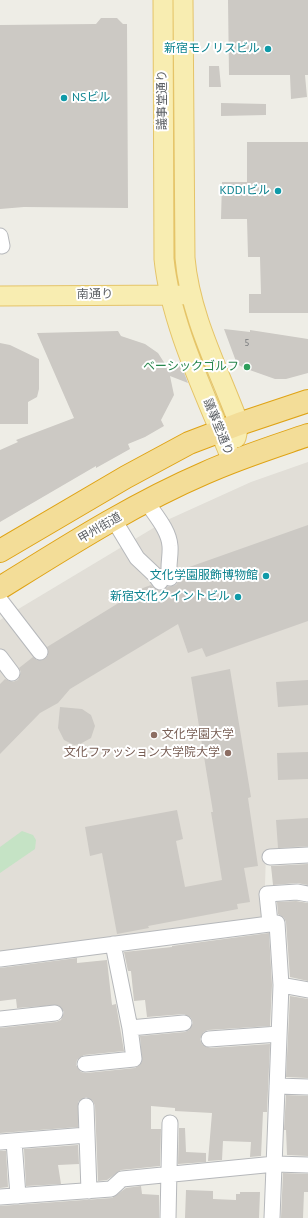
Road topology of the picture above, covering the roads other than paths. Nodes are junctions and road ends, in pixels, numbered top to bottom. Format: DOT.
graph roads {
  1 [pos="163,0"];
  2 [pos="184,0"];
  3 [pos="190,294"];
  4 [pos="170,295"];
  5 [pos="0,296"];
  6 [pos="308,401"];
  7 [pos="230,427"];
  8 [pos="308,435"];
  9 [pos="232,461"];
  10 [pos="146,501"];
  11 [pos="114,520"];
  12 [pos="0,551"];
  13 [pos="0,588"];
  14 [pos="0,600"];
  15 [pos="40,652"];
  16 [pos="0,657"];
  17 [pos="12,673"];
  18 [pos="308,855"];
  19 [pos="270,857"];
  20 [pos="308,894"];
  21 [pos="270,923"];
  22 [pos="113,944"];
  23 [pos="0,959"];
  24 [pos="280,985"];
  25 [pos="308,990"];
  26 [pos="55,1013"];
  27 [pos="0,1019"];
  28 [pos="184,1023"];
  29 [pos="130,1028"];
  30 [pos="279,1034"];
  31 [pos="209,1038"];
  32 [pos="85,1064"];
  33 [pos="277,1086"];
  34 [pos="308,1087"];
  35 [pos="86,1106"];
  36 [pos="170,1123"];
  37 [pos="87,1135"];
  38 [pos="7,1141"];
  39 [pos="274,1164"];
  40 [pos="308,1165"];
  41 [pos="169,1175"];
  42 [pos="88,1191"];
  43 [pos="18,1196"];
  44 [pos="0,1197"];
  45 [pos="168,1218"];
  46 [pos="272,1218"];
  1 -- 4 [label="main road, 議事堂通り"];
  2 -- 3 [label="main road, 議事堂通り"];
  3 -- 4 [label="main road, 南通り"];
  3 -- 7 [label="main road, 議事堂通り"];
  4 -- 5 [label="main road, 南通り"];
  4 -- 7 [label="main road, 議事堂通り"];
  6 -- 7 [label="highway"];
  7 -- 9 [label="main road, 議事堂通り"];
  7 -- 12 [label="highway"];
  8 -- 9 [label="highway"];
  9 -- 10 [label="highway, 甲州街道"];
  10 -- 11 [label="highway, 甲州街道"];
  10 -- 11 [label="street"];
  11 -- 13 [label="highway, 甲州街道"];
  14 -- 15 [label="street"];
  16 -- 17 [label="street"];
  18 -- 19 [label="street"];
  20 -- 21 [label="street"];
  21 -- 22 [label="street"];
  21 -- 24 [label="street"];
  22 -- 23 [label="street"];
  22 -- 29 [label="street"];
  24 -- 25 [label="street"];
  24 -- 30 [label="street"];
  26 -- 27 [label="street"];
  28 -- 29 [label="street"];
  29 -- 32 [label="street"];
  30 -- 31 [label="street"];
  30 -- 33 [label="street"];
  33 -- 34 [label="street"];
  33 -- 39 [label="street"];
  35 -- 37 [label="street"];
  36 -- 41 [label="street"];
  37 -- 38 [label="street"];
  37 -- 42 [label="street"];
  38 -- 43 [label="street"];
  39 -- 40 [label="street"];
  39 -- 41 [label="street"];
  39 -- 46 [label="street"];
  41 -- 42 [label="street"];
  41 -- 45 [label="street"];
  42 -- 43 [label="street"];
  43 -- 44 [label="street"];
}
